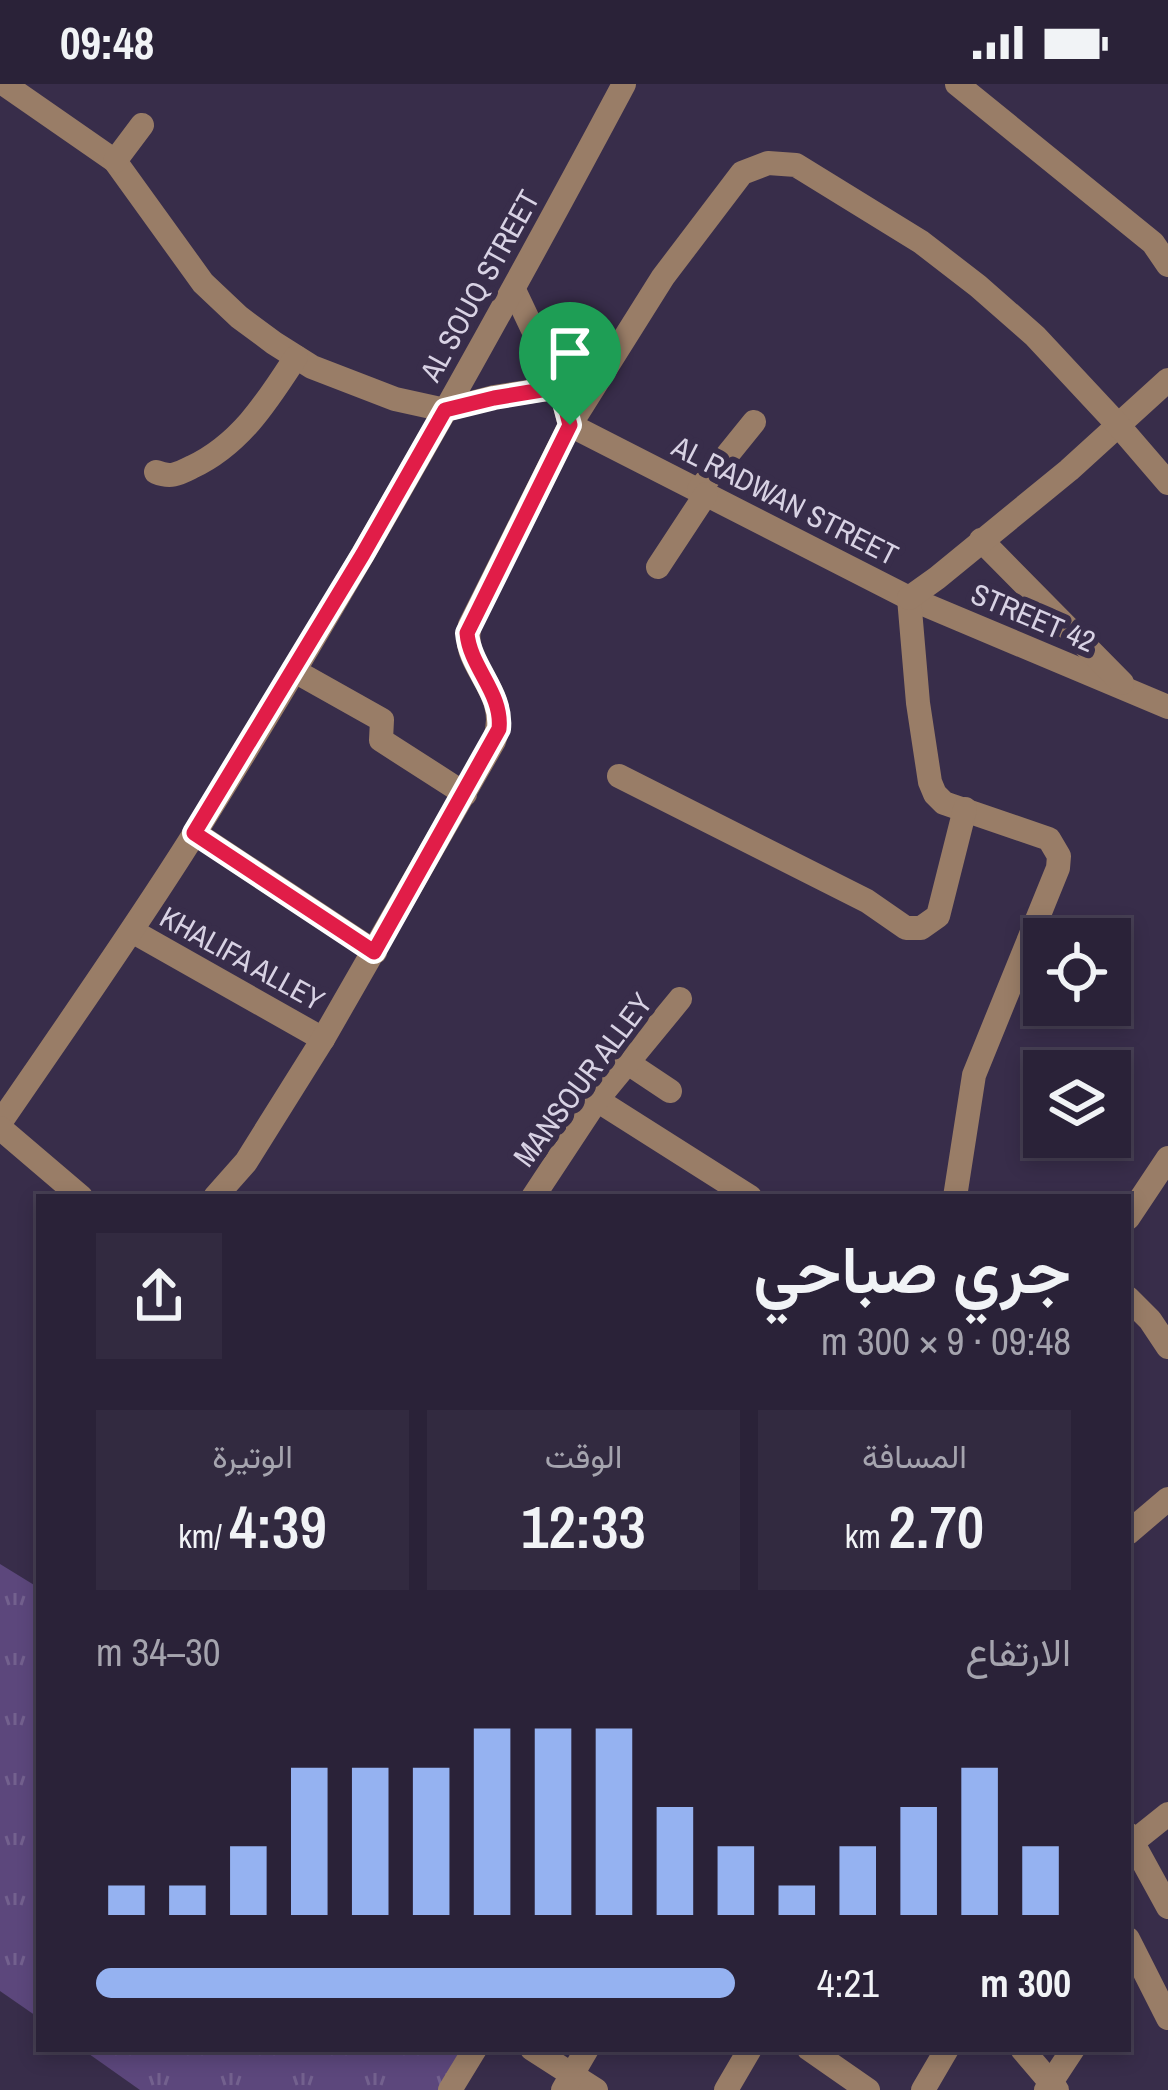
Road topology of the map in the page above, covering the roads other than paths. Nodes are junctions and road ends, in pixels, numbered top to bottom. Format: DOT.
graph roads {
  1 [pos="4,84"];
  2 [pos="624,84"];
  3 [pos="957,84"];
  4 [pos="142,125"];
  5 [pos="115,161"];
  6 [pos="1168,265"];
  7 [pos="514,290"];
  8 [pos="296,356"];
  9 [pos="1168,380"];
  10 [pos="560,387"];
  11 [pos="445,410"];
  12 [pos="754,422"];
  13 [pos="570,425"];
  14 [pos="1119,426"];
  15 [pos="157,472"];
  16 [pos="1168,483"];
  17 [pos="702,492"];
  18 [pos="982,540"];
  19 [pos="658,567"];
  20 [pos="909,598"];
  21 [pos="293,670"];
  22 [pos="1132,694"];
  23 [pos="1168,706"];
  24 [pos="619,776"];
  25 [pos="465,794"];
  26 [pos="955,806"];
  27 [pos="194,833"];
  28 [pos="132,931"];
  29 [pos="374,952"];
  30 [pos="680,998"];
  31 [pos="323,1039"];
  32 [pos="628,1063"];
  33 [pos="670,1091"];
  34 [pos="597,1100"];
  35 [pos="0,1125"];
  36 [pos="1168,1157"];
  37 [pos="78,1194"];
  38 [pos="217,1194"];
  39 [pos="535,1194"];
  40 [pos="745,1194"];
  41 [pos="955,1194"];
  42 [pos="1131,1213"];
  43 [pos="1131,1301"];
  44 [pos="1168,1347"];
  45 [pos="1168,1499"];
  46 [pos="1131,1530"];
  47 [pos="1168,1814"];
  48 [pos="1131,1838"];
  49 [pos="1168,1907"];
  50 [pos="1131,1954"];
  51 [pos="1168,2018"];
  52 [pos="473,2052"];
  53 [pos="535,2052"];
  54 [pos="584,2052"];
  55 [pos="748,2052"];
  56 [pos="812,2052"];
  57 [pos="945,2052"];
  58 [pos="1024,2052"];
  59 [pos="1071,2052"];
  60 [pos="567,2082"];
  61 [pos="1052,2088"];
  62 [pos="450,2090"];
  63 [pos="596,2090"];
  64 [pos="725,2090"];
  65 [pos="868,2090"];
  66 [pos="923,2090"];
  1 -- 5 [label="street"];
  2 -- 7 [label="street, AL SOUQ STREET"];
  3 -- 6 [label="street"];
  4 -- 5 [label="street"];
  5 -- 8 [label="street"];
  7 -- 10 [label="street"];
  7 -- 11 [label="street, AL SOUQ STREET"];
  8 -- 11 [label="street"];
  8 -- 15 [label="street"];
  9 -- 14 [label="street"];
  10 -- 11 [label="street"];
  10 -- 13 [label="street"];
  11 -- 21 [label="street, AL SOUQ STREET"];
  12 -- 17 [label="street"];
  13 -- 14 [label="street"];
  13 -- 17 [label="street, AL RADWAN STREET"];
  13 -- 25 [label="street"];
  14 -- 16 [label="street"];
  14 -- 18 [label="street"];
  17 -- 19 [label="street"];
  17 -- 20 [label="street, AL RADWAN STREET"];
  18 -- 20 [label="street"];
  18 -- 22 [label="street, STREET 42"];
  20 -- 22 [label="street, STREET 42"];
  20 -- 26 [label="street"];
  21 -- 25 [label="street"];
  21 -- 27 [label="street, AL SOUQ STREET"];
  22 -- 23 [label="street, STREET 42"];
  24 -- 26 [label="street"];
  25 -- 29 [label="street"];
  26 -- 41 [label="street"];
  27 -- 28 [label="street, AL SOUQ STREET"];
  27 -- 29 [label="street"];
  28 -- 31 [label="street, KHALIFA ALLEY"];
  28 -- 35 [label="street, AL SOUQ STREET"];
  29 -- 31 [label="street"];
  30 -- 32 [label="street, MANSOUR ALLEY"];
  31 -- 38 [label="street"];
  32 -- 33 [label="street"];
  32 -- 34 [label="street, MANSOUR ALLEY"];
  34 -- 39 [label="street, MANSOUR ALLEY"];
  34 -- 40 [label="street"];
  35 -- 37 [label="street"];
  36 -- 42 [label="street"];
  43 -- 44 [label="street"];
  45 -- 46 [label="street"];
  47 -- 48 [label="street"];
  48 -- 49 [label="street"];
  50 -- 51 [label="street"];
  52 -- 62 [label="street"];
  53 -- 60 [label="street"];
  54 -- 60 [label="street"];
  55 -- 64 [label="street"];
  56 -- 65 [label="street"];
  57 -- 66 [label="street"];
  58 -- 61 [label="street"];
  59 -- 61 [label="street"];
  60 -- 63 [label="street"];
}
